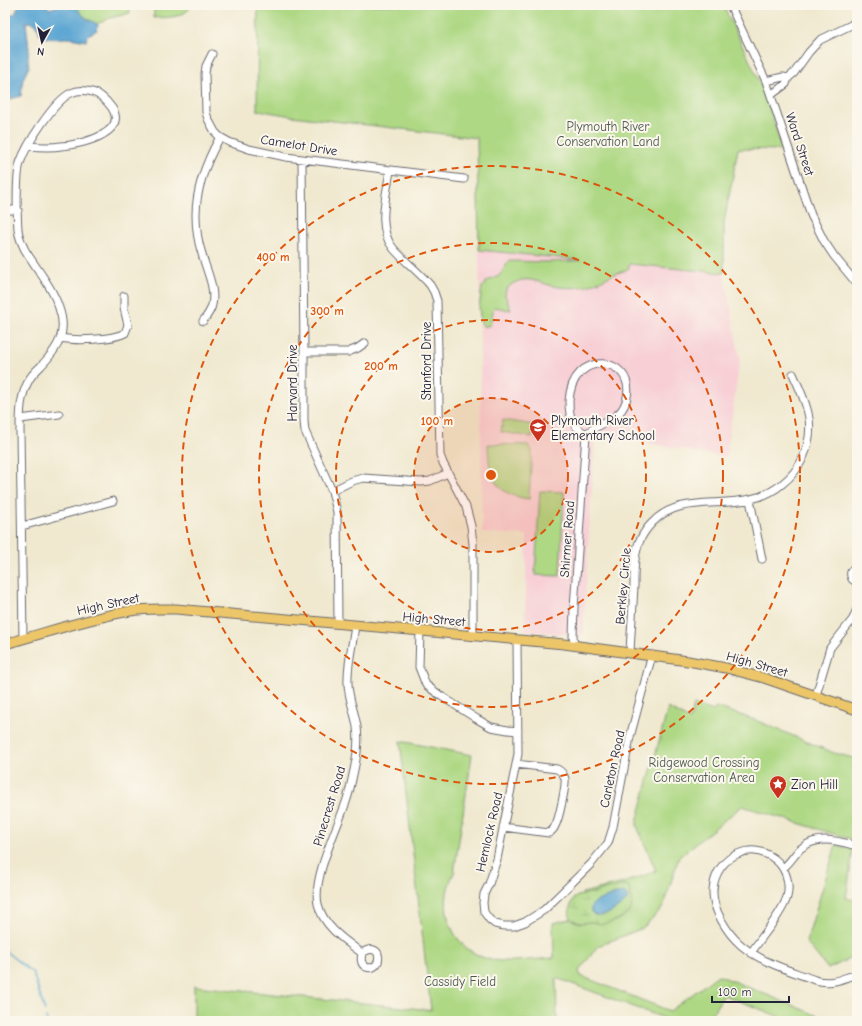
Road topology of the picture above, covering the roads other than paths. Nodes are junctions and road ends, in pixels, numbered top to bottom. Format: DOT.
graph roads {
  1 [pos="730,5"];
  2 [pos="857,20"];
  3 [pos="212,54"];
  4 [pos="788,78"];
  5 [pos="766,81"];
  6 [pos="771,95"];
  7 [pos="220,137"];
  8 [pos="28,146"];
  9 [pos="302,160"];
  10 [pos="390,170"];
  11 [pos="464,179"];
  12 [pos="5,210"];
  13 [pos="18,210"];
  14 [pos="857,284"];
  15 [pos="124,296"];
  16 [pos="203,320"];
  17 [pos="61,338"];
  18 [pos="365,343"];
  19 [pos="304,352"];
  20 [pos="793,374"];
  21 [pos="59,414"];
  22 [pos="20,419"];
  23 [pos="586,434"];
  24 [pos="448,473"];
  25 [pos="332,491"];
  26 [pos="750,500"];
  27 [pos="113,501"];
  28 [pos="22,526"];
  29 [pos="762,559"];
  30 [pos="857,566"];
  31 [pos="857,583"];
  32 [pos="857,609"];
  33 [pos="338,624"];
  34 [pos="355,626"];
  35 [pos="420,631"];
  36 [pos="473,636"];
  37 [pos="23,639"];
  38 [pos="517,640"];
  39 [pos="5,644"];
  40 [pos="574,645"];
  41 [pos="630,652"];
  42 [pos="652,655"];
  43 [pos="816,695"];
  44 [pos="857,710"];
  45 [pos="518,731"];
  46 [pos="516,764"];
  47 [pos="503,827"];
  48 [pos="857,846"];
  49 [pos="783,868"];
  50 [pos="577,878"];
  51 [pos="362,953"];
  52 [pos="751,953"];
  53 [pos="857,974"];
  1 -- 5 [label="street, Ward Street"];
  2 -- 4 [label="street"];
  3 -- 7 [label="street, Camelot Drive"];
  4 -- 5 [label="street"];
  4 -- 6 [label="street"];
  5 -- 6 [label="street, Ward Street"];
  6 -- 14 [label="street, Ward Street"];
  7 -- 9 [label="street, Camelot Drive"];
  7 -- 16 [label="street"];
  8 -- 8 [label="street"];
  8 -- 13 [label="street"];
  9 -- 10 [label="street, Camelot Drive"];
  9 -- 19 [label="street, Harvard Drive"];
  10 -- 11 [label="street, Camelot Drive"];
  10 -- 24 [label="street, Stanford Drive"];
  12 -- 13 [label="street"];
  13 -- 17 [label="street"];
  15 -- 17 [label="street"];
  17 -- 22 [label="street"];
  18 -- 19 [label="street"];
  19 -- 25 [label="street, Harvard Drive"];
  20 -- 26 [label="street, Berkley Circle"];
  21 -- 22 [label="street"];
  22 -- 28 [label="street"];
  23 -- 23 [label="street"];
  23 -- 40 [label="street, Shirmer Road"];
  24 -- 25 [label="street"];
  24 -- 36 [label="street, Stanford Drive"];
  25 -- 33 [label="street, Harvard Drive"];
  26 -- 29 [label="street"];
  26 -- 41 [label="street, Berkley Circle"];
  27 -- 28 [label="street"];
  28 -- 37 [label="street"];
  30 -- 31 [label="street"];
  32 -- 43 [label="street"];
  33 -- 34 [label="main road, High Street"];
  33 -- 37 [label="main road, High Street"];
  34 -- 35 [label="main road, High Street"];
  34 -- 51 [label="street, Pinecrest Road"];
  35 -- 36 [label="main road, High Street"];
  35 -- 45 [label="street"];
  36 -- 38 [label="main road, High Street"];
  37 -- 39 [label="main road, High Street"];
  38 -- 40 [label="main road, High Street"];
  38 -- 45 [label="street, Hemlock Road"];
  40 -- 41 [label="main road, High Street"];
  41 -- 42 [label="main road, High Street"];
  42 -- 43 [label="main road, High Street"];
  42 -- 50 [label="street, Carleton Road"];
  43 -- 44 [label="main road, High Street"];
  45 -- 46 [label="street, Hemlock Road"];
  46 -- 47 [label="street, Hemlock Road"];
  46 -- 47 [label="street"];
  47 -- 50 [label="street, Hemlock Road"];
  48 -- 49 [label="street"];
  49 -- 52 [label="street"];
  49 -- 52 [label="street"];
  52 -- 53 [label="street"];
}
